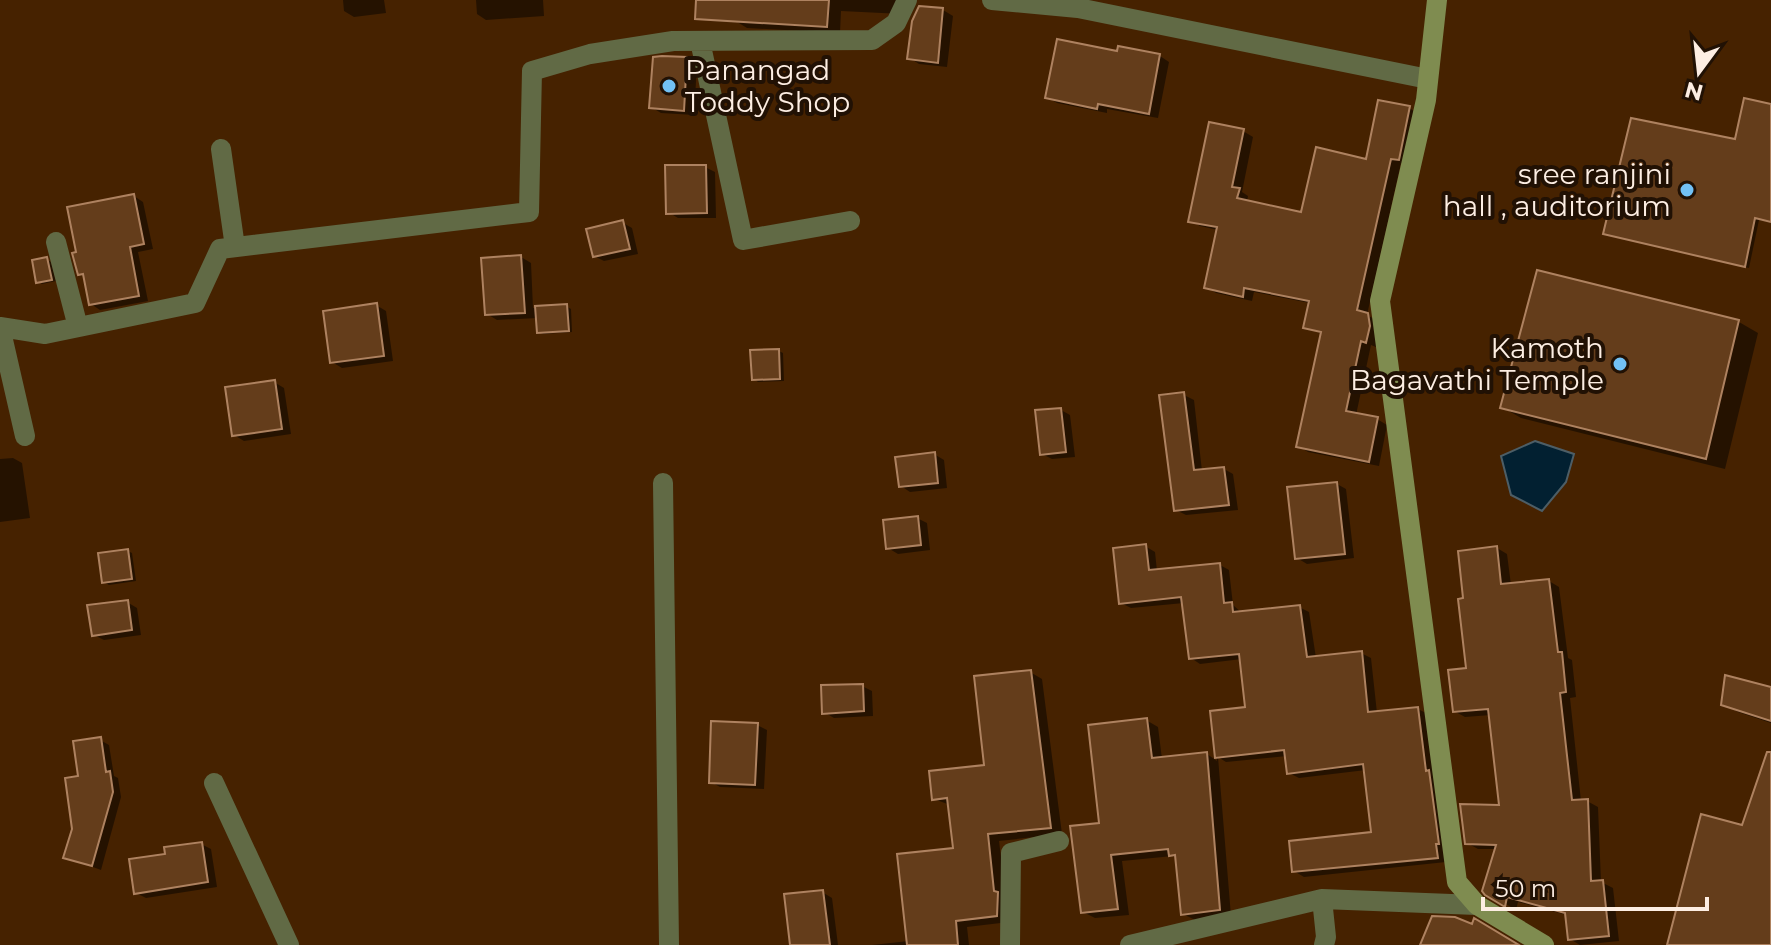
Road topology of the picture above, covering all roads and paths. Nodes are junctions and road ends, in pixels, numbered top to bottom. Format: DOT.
graph roads {
  1 [pos="907,0"];
  2 [pos="992,0"];
  3 [pos="1437,0"];
  4 [pos="700,41"];
  5 [pos="1428,79"];
  6 [pos="221,149"];
  7 [pos="850,221"];
  8 [pos="56,242"];
  9 [pos="235,247"];
  10 [pos="0,327"];
  11 [pos="78,327"];
  12 [pos="25,436"];
  13 [pos="663,483"];
  14 [pos="214,783"];
  15 [pos="1059,841"];
  16 [pos="1322,899"];
  17 [pos="1477,905"];
  18 [pos="289,945"];
  19 [pos="669,945"];
  20 [pos="1010,945"];
  21 [pos="1130,945"];
  22 [pos="1324,945"];
  23 [pos="1544,945"];
  1 -- 4 [label="street"];
  2 -- 5 [label="street"];
  3 -- 5 [label="main road"];
  4 -- 7 [label="street"];
  4 -- 9 [label="street"];
  5 -- 17 [label="main road"];
  6 -- 9 [label="street"];
  8 -- 11 [label="street"];
  9 -- 11 [label="street"];
  10 -- 11 [label="street"];
  10 -- 12 [label="street"];
  13 -- 19 [label="street"];
  14 -- 18 [label="street"];
  15 -- 20 [label="street"];
  16 -- 17 [label="street"];
  16 -- 21 [label="street"];
  16 -- 22 [label="street"];
  17 -- 23 [label="main road"];
}
